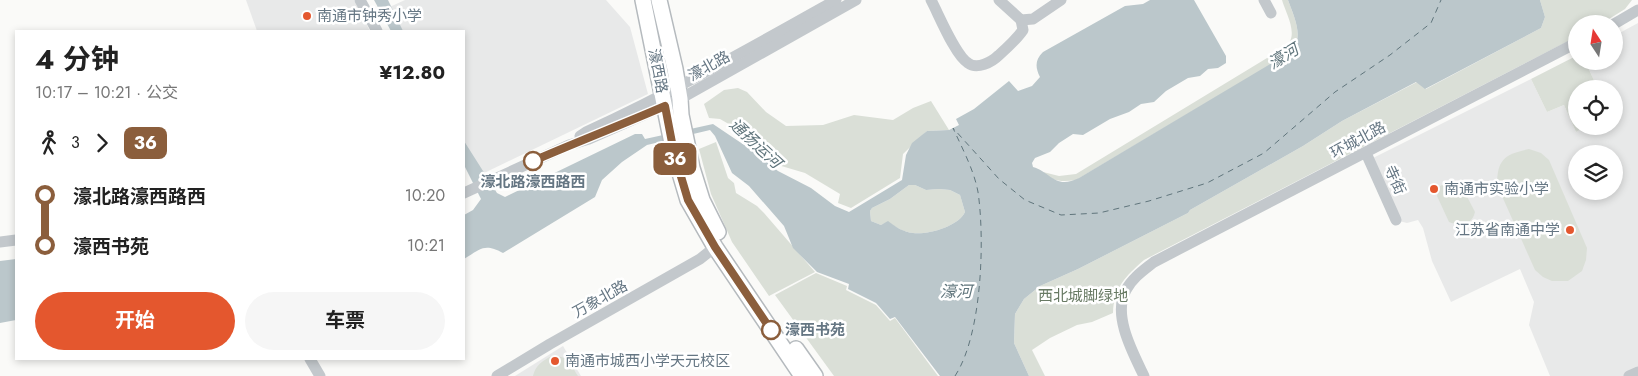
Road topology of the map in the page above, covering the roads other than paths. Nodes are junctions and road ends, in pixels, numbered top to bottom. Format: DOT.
graph roads {
  1 [pos="360,0"];
  2 [pos="643,0"];
  3 [pos="659,0"];
  4 [pos="836,0"];
  5 [pos="856,0"];
  6 [pos="932,0"];
  7 [pos="999,0"];
  8 [pos="1061,0"];
  9 [pos="1264,0"];
  10 [pos="1637,12"];
  11 [pos="1271,13"];
  12 [pos="1623,19"];
  13 [pos="1021,20"];
  14 [pos="376,30"];
  15 [pos="1568,47"];
  16 [pos="679,93"];
  17 [pos="664,101"];
  18 [pos="1366,153"];
  19 [pos="466,191"];
  20 [pos="1396,220"];
  21 [pos="15,240"];
  22 [pos="0,242"];
  23 [pos="715,247"];
  24 [pos="311,360"];
  25 [pos="1638,372"];
  26 [pos="320,376"];
  27 [pos="497,376"];
  28 [pos="802,376"];
  29 [pos="815,376"];
  30 [pos="1144,376"];
  31 [pos="1629,376"];
  1 -- 14 [label="street"];
  2 -- 17 [label="main road, 濠西路"];
  3 -- 16 [label="main road, 濠西路"];
  4 -- 16 [label="street, 濠北路"];
  5 -- 16 [label="street, 濠北路"];
  6 -- 13 [label="street"];
  7 -- 13 [label="street"];
  8 -- 13 [label="street"];
  9 -- 11 [label="street"];
  10 -- 12 [label="street"];
  15 -- 18 [label="street, 环城北路"];
  16 -- 17 [label="street, 濠北路"];
  16 -- 29 [label="main road, 濠西路"];
  17 -- 19 [label="street, 濠北路"];
  17 -- 23 [label="main road, 濠西路"];
  18 -- 20 [label="street, 寺街"];
  18 -- 30 [label="street, 环城北路"];
  21 -- 22 [label="street"];
  23 -- 27 [label="street, 万象北路"];
  23 -- 28 [label="main road, 濠西路"];
  24 -- 26 [label="street"];
  25 -- 31 [label="street"];
}
